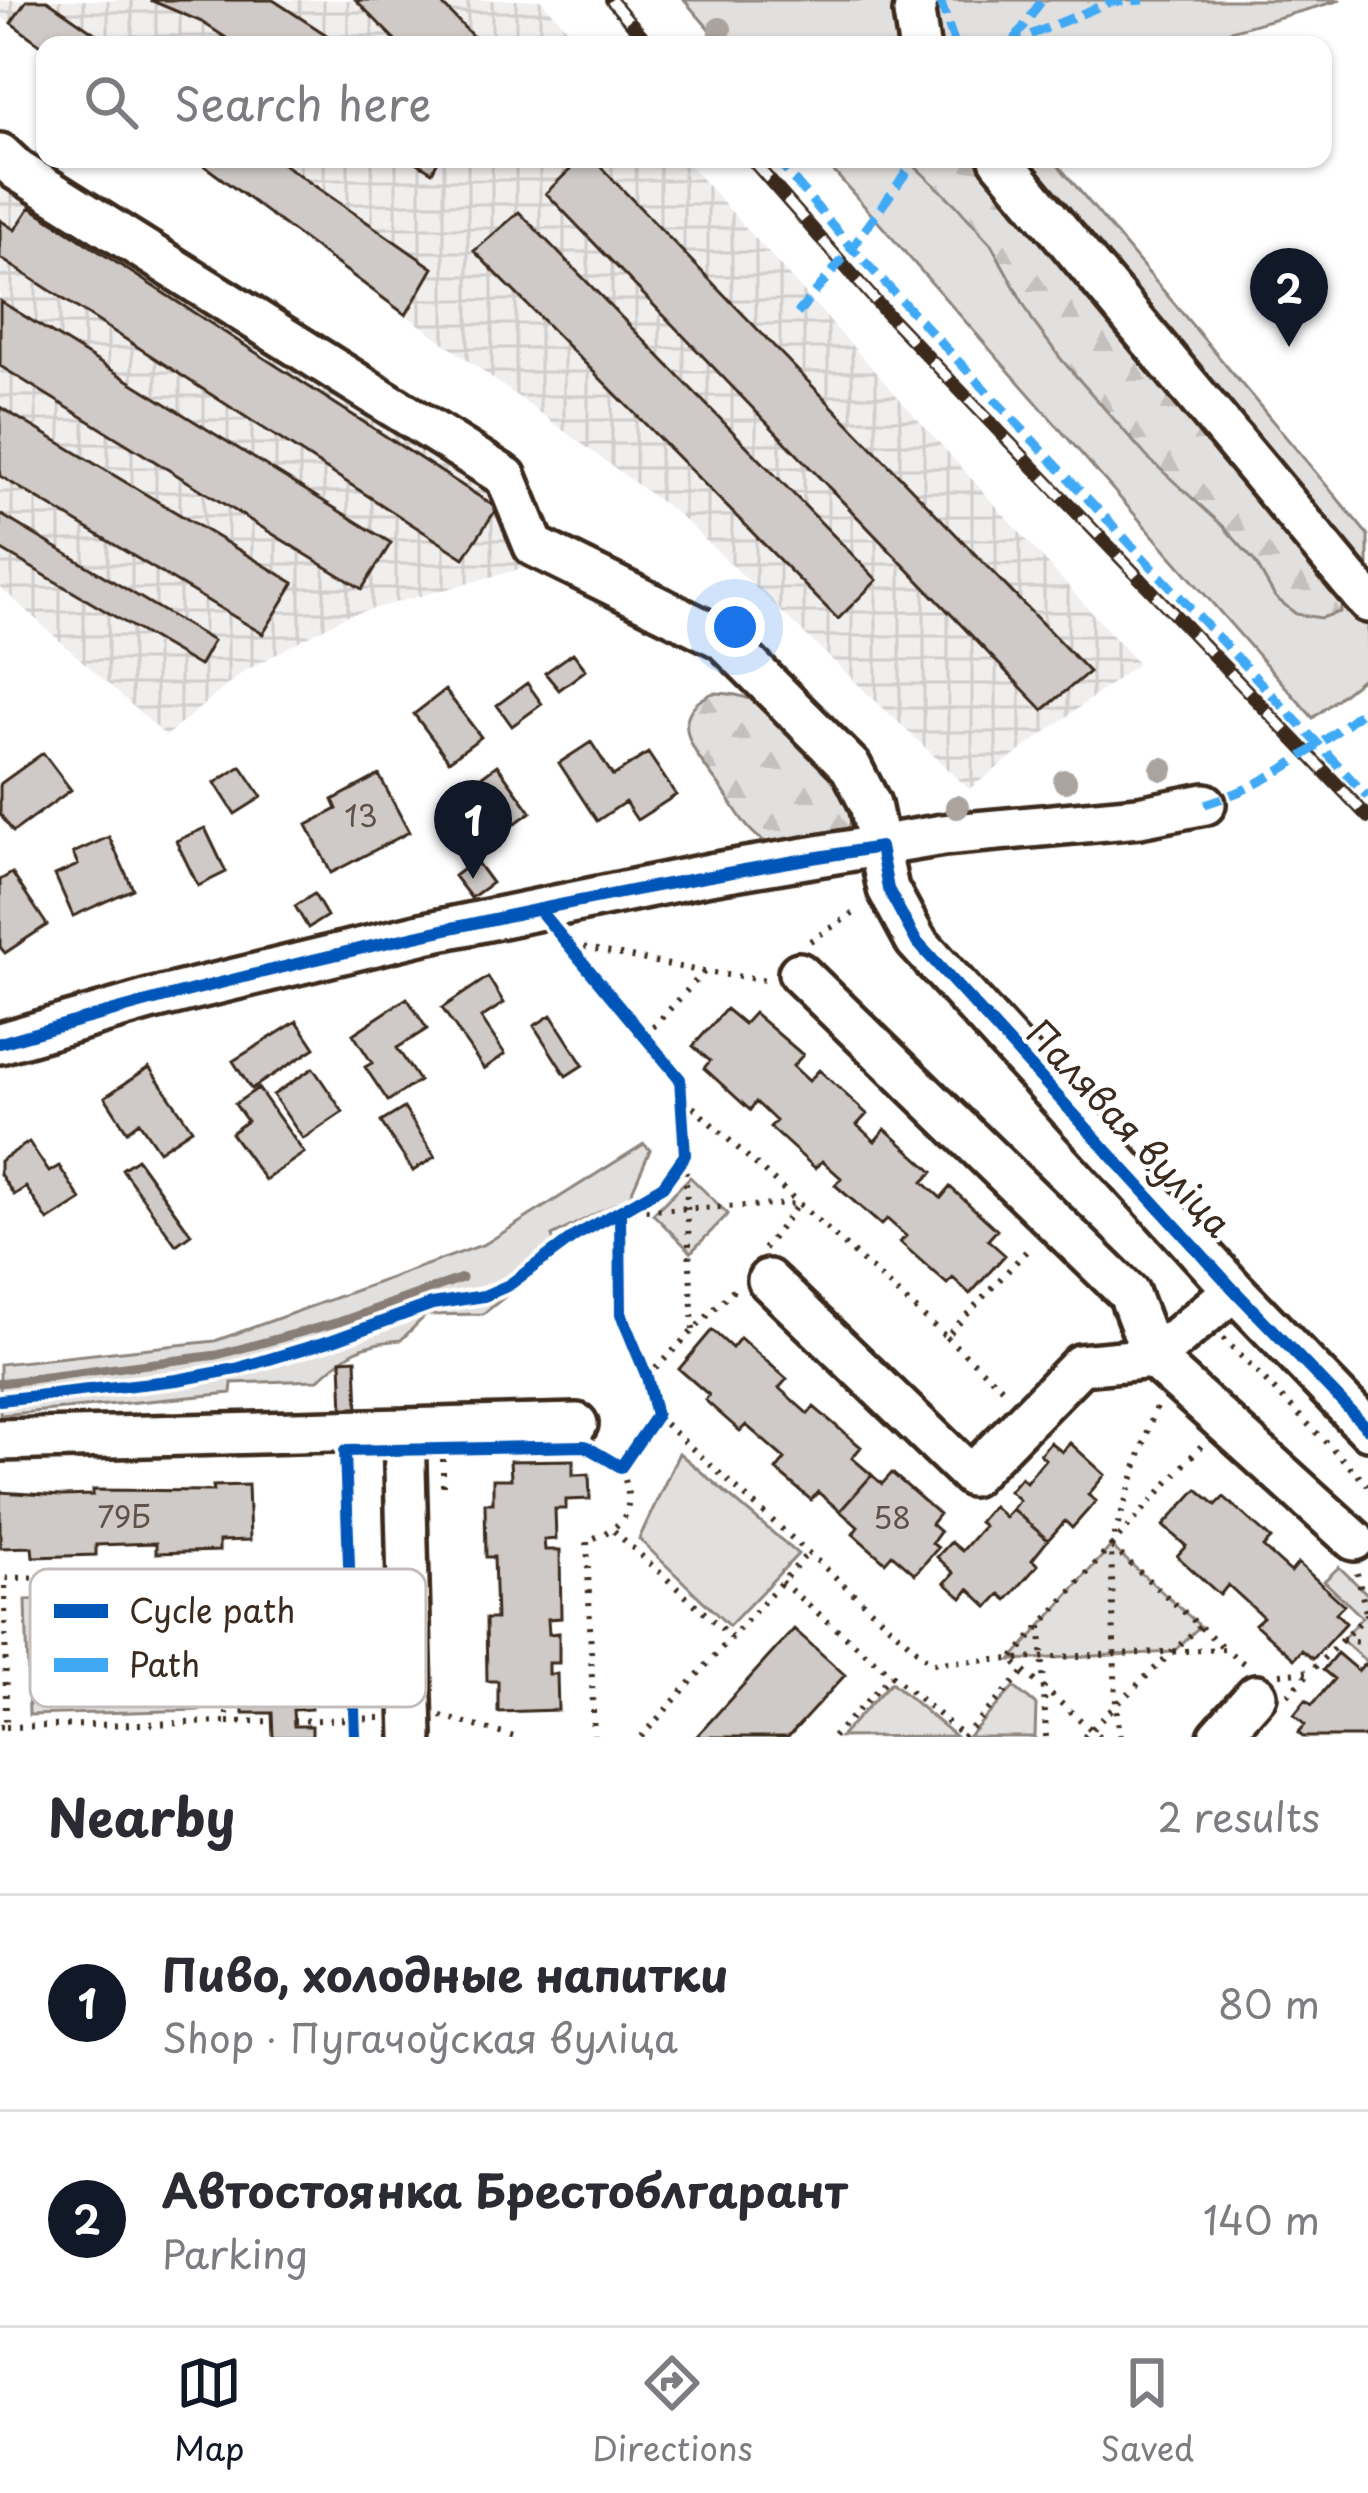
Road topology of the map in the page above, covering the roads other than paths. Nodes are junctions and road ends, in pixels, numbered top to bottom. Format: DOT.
graph roads {
  1 [pos="917,0"];
  2 [pos="918,36"];
  3 [pos="0,154"];
  4 [pos="1007,168"];
  5 [pos="1368,602"];
  6 [pos="1205,804"];
  7 [pos="880,848"];
  8 [pos="793,966"];
  9 [pos="0,1043"];
  10 [pos="768,1280"];
  11 [pos="1234,1290"];
  12 [pos="1156,1376"];
  13 [pos="404,1429"];
  14 [pos="1368,1429"];
  15 [pos="581,1435"];
  16 [pos="0,1440"];
  17 [pos="1356,1557"];
  18 [pos="408,1569"];
  19 [pos="1264,1682"];
  20 [pos="411,1707"];
  21 [pos="412,1737"];
  22 [pos="1219,1737"];
  1 -- 2 [label="street"];
  3 -- 7 [label="street, Палявая вуліца"];
  4 -- 5 [label="street"];
  6 -- 7 [label="street"];
  7 -- 9 [label="street"];
  7 -- 11 [label="street, Палявая вуліца"];
  8 -- 12 [label="street"];
  10 -- 12 [label="street"];
  11 -- 12 [label="street"];
  11 -- 14 [label="street, Палявая вуліца"];
  12 -- 17 [label="street"];
  13 -- 15 [label="street"];
  13 -- 16 [label="street"];
  13 -- 18 [label="street"];
  19 -- 22 [label="street"];
  20 -- 21 [label="street"];
}
